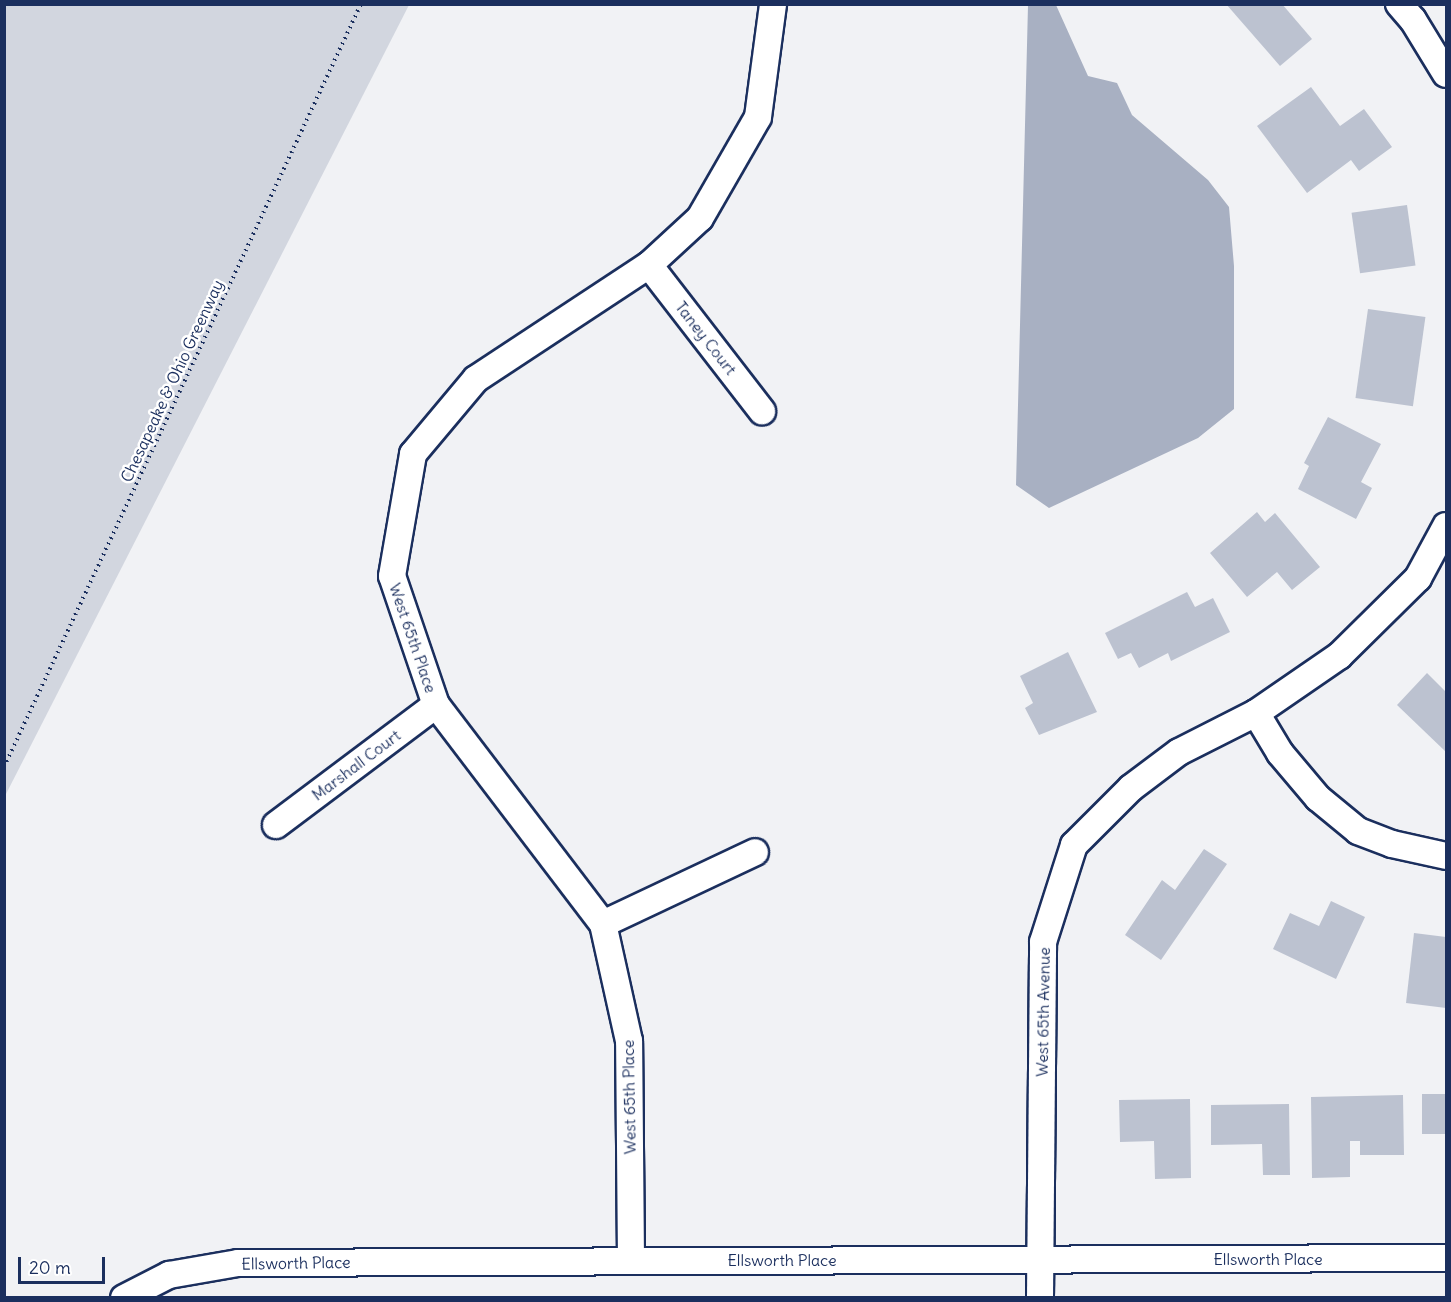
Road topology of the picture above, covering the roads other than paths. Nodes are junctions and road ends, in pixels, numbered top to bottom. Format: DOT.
graph roads {
  1 [pos="773,4"];
  2 [pos="1399,4"];
  3 [pos="1446,74"];
  4 [pos="649,265"];
  5 [pos="762,411"];
  6 [pos="1446,526"];
  7 [pos="436,705"];
  8 [pos="1256,713"];
  9 [pos="276,825"];
  10 [pos="755,852"];
  11 [pos="1446,856"];
  12 [pos="603,924"];
  13 [pos="1446,1258"];
  14 [pos="1040,1259"];
  15 [pos="631,1260"];
  16 [pos="124,1298"];
  17 [pos="1040,1298"];
  1 -- 4 [label="street, West 65th Place"];
  2 -- 3 [label="street"];
  4 -- 5 [label="street, Taney Court"];
  4 -- 7 [label="street, West 65th Place"];
  6 -- 8 [label="street, West 65th Avenue"];
  7 -- 9 [label="street, Marshall Court"];
  7 -- 12 [label="street, West 65th Place"];
  8 -- 11 [label="street"];
  8 -- 14 [label="street, West 65th Avenue"];
  10 -- 12 [label="street"];
  12 -- 15 [label="street, West 65th Place"];
  13 -- 14 [label="street, Ellsworth Place"];
  14 -- 15 [label="street, Ellsworth Place"];
  14 -- 17 [label="street, West 65th Avenue"];
  15 -- 16 [label="street, Ellsworth Place"];
}
